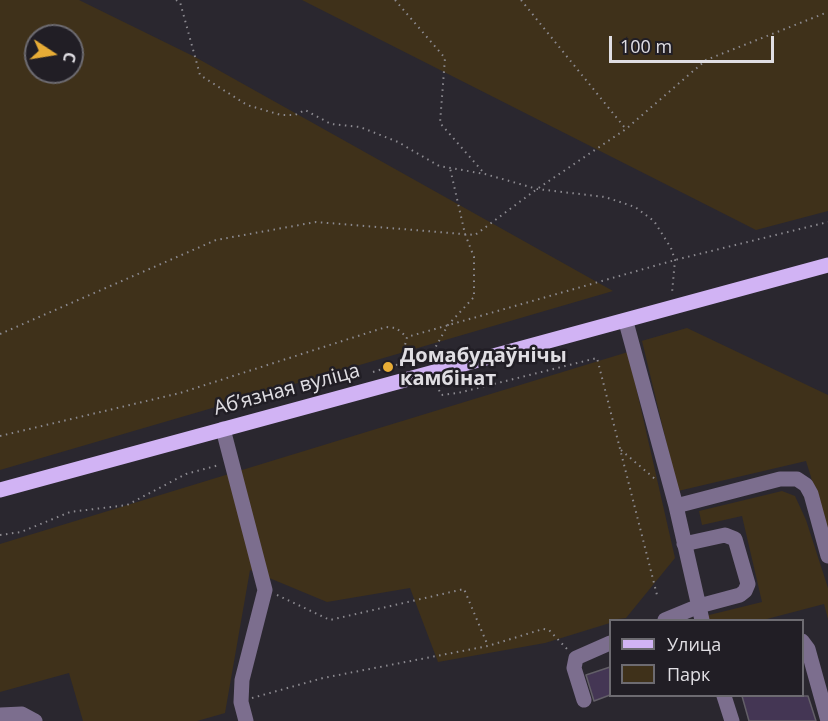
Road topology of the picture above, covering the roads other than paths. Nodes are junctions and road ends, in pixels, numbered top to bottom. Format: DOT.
graph roads {
  1 [pos="828,265"];
  2 [pos="626,322"];
  3 [pos="223,429"];
  4 [pos="0,490"];
  5 [pos="676,506"];
  6 [pos="684,544"];
  7 [pos="828,556"];
  8 [pos="700,614"];
  9 [pos="675,619"];
  10 [pos="609,643"];
  11 [pos="804,644"];
  12 [pos="724,697"];
  13 [pos="584,700"];
  14 [pos="0,715"];
  15 [pos="35,721"];
  16 [pos="246,721"];
  17 [pos="732,721"];
  18 [pos="828,721"];
  1 -- 2 [label="main road, Абʼязная вуліца"];
  2 -- 3 [label="main road, Абʼязная вуліца"];
  2 -- 5 [label="lane"];
  3 -- 4 [label="main road, Абʼязная вуліца"];
  3 -- 16 [label="lane"];
  5 -- 6 [label="lane"];
  5 -- 7 [label="lane"];
  6 -- 8 [label="lane"];
  6 -- 8 [label="lane"];
  8 -- 9 [label="lane"];
  10 -- 13 [label="lane"];
  11 -- 18 [label="lane"];
  12 -- 17 [label="lane"];
  14 -- 15 [label="lane"];
}
